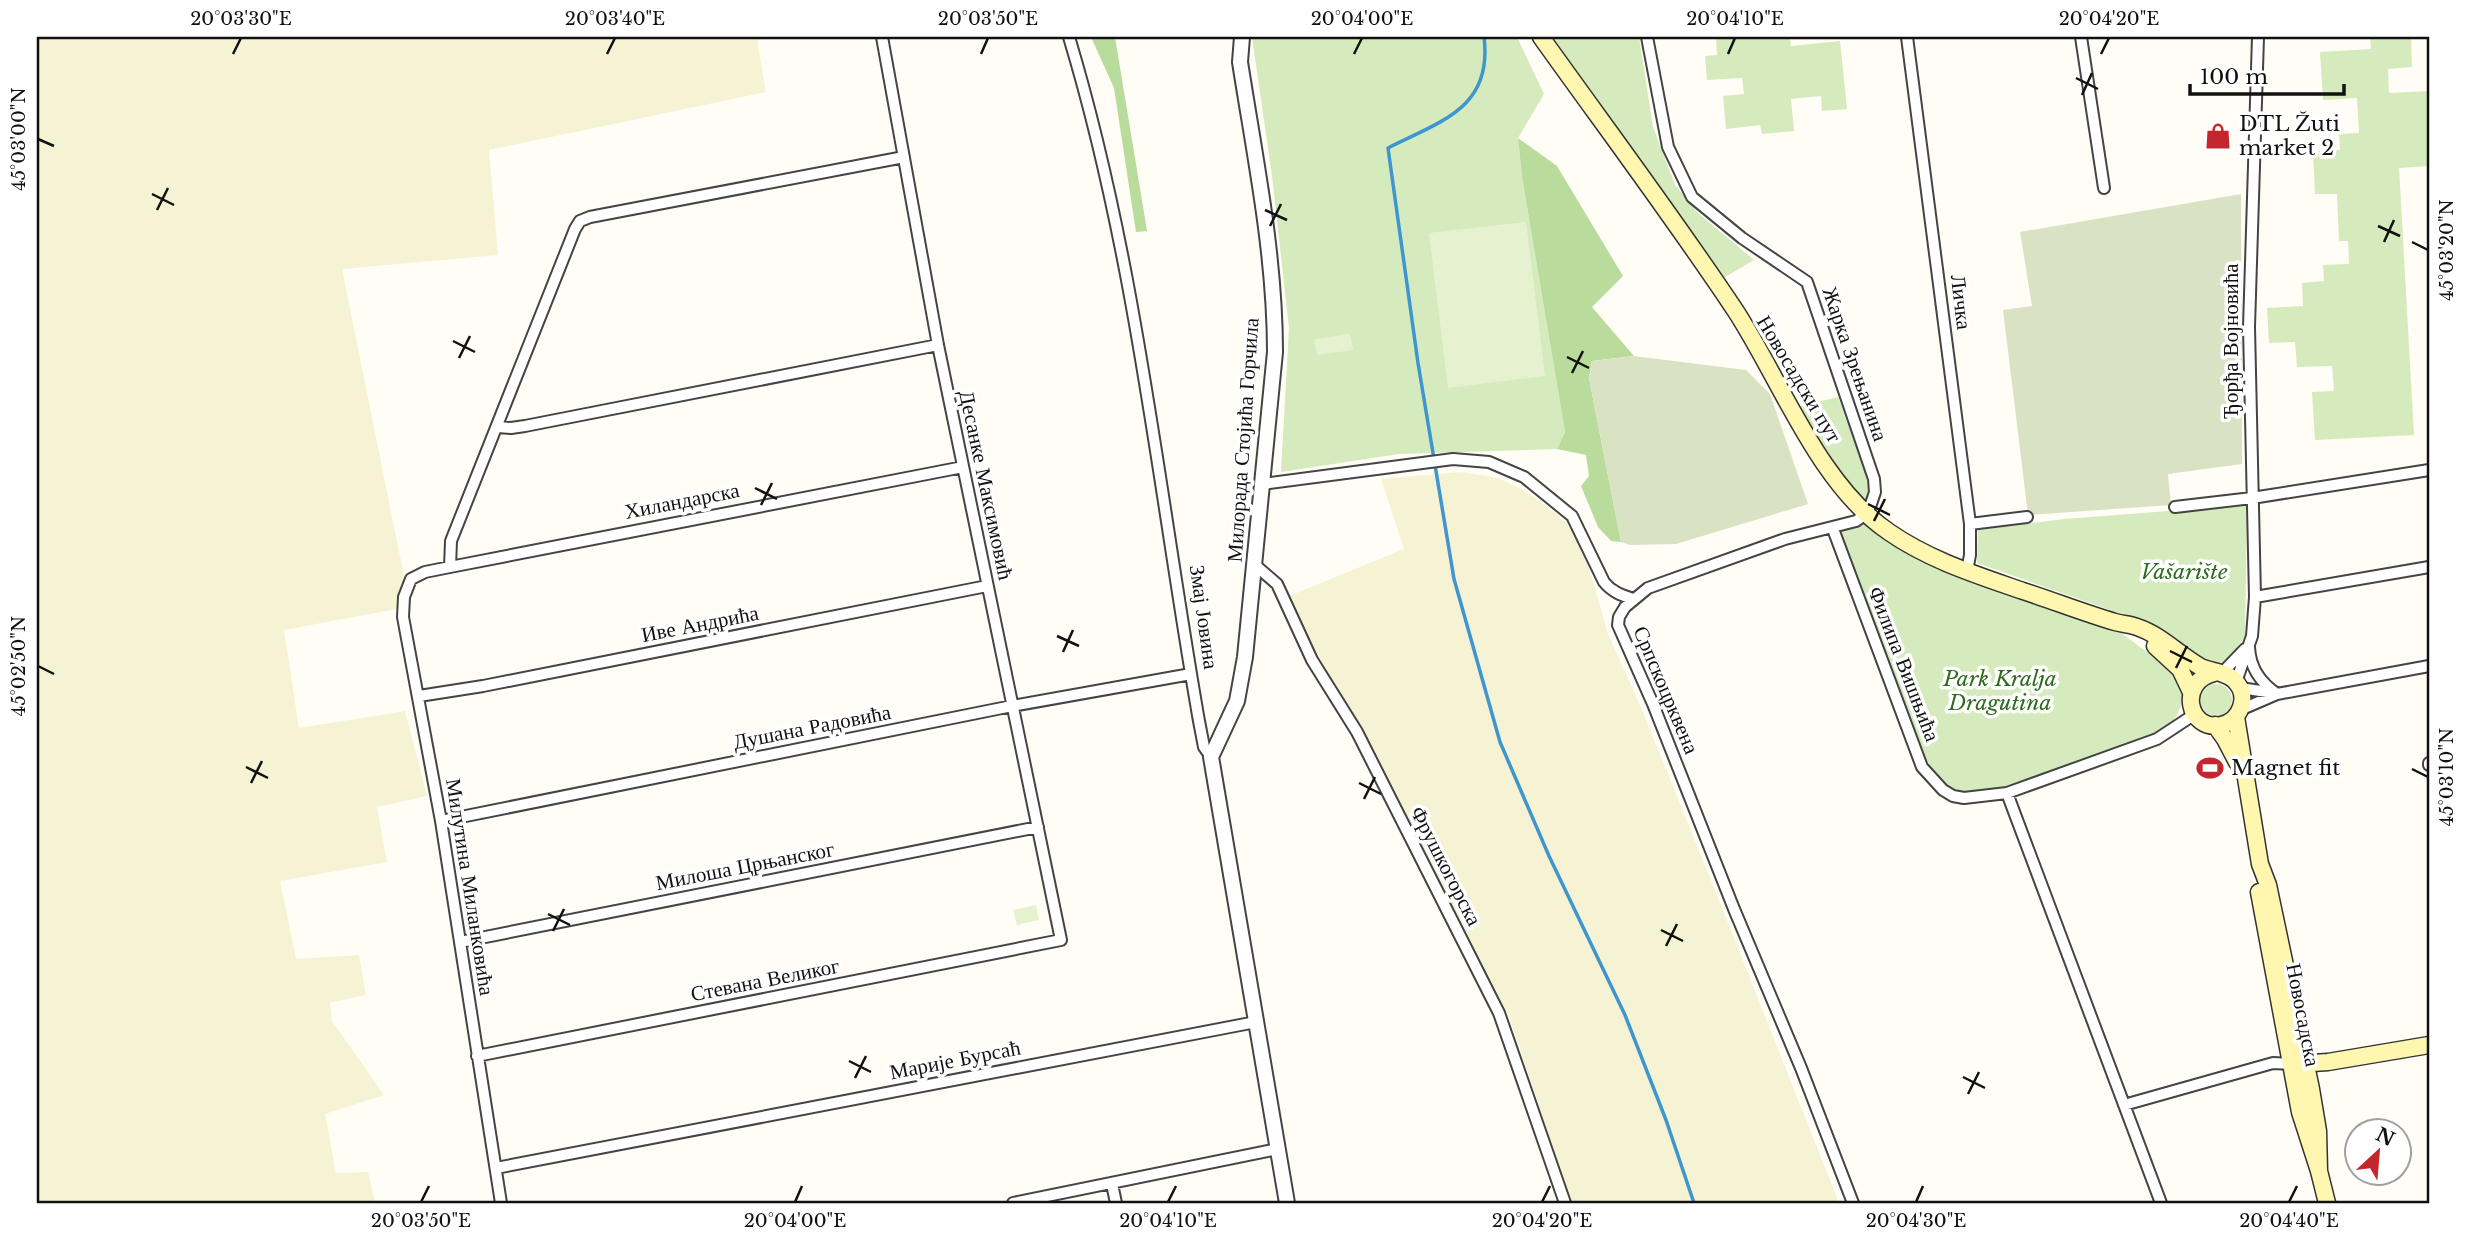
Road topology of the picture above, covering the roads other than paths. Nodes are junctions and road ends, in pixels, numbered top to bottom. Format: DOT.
graph roads {
  1 [pos="882,37"];
  2 [pos="1069,37"];
  3 [pos="1242,37"];
  4 [pos="1541,37"];
  5 [pos="1647,37"];
  6 [pos="1907,37"];
  7 [pos="2081,37"];
  8 [pos="2258,37"];
  9 [pos="904,158"];
  10 [pos="2104,188"];
  11 [pos="938,345"];
  12 [pos="498,427"];
  13 [pos="963,467"];
  14 [pos="2429,470"];
  15 [pos="1262,484"];
  16 [pos="2252,498"];
  17 [pos="2175,507"];
  18 [pos="1866,514"];
  19 [pos="2027,517"];
  20 [pos="1970,524"];
  21 [pos="1833,529"];
  22 [pos="1255,565"];
  23 [pos="450,567"];
  24 [pos="2429,567"];
  25 [pos="1967,572"];
  26 [pos="411,579"];
  27 [pos="987,586"];
  28 [pos="2255,597"];
  29 [pos="1633,599"];
  30 [pos="2117,622"];
  31 [pos="2249,645"];
  32 [pos="2429,666"];
  33 [pos="2218,673"];
  34 [pos="1191,674"];
  35 [pos="2238,685"];
  36 [pos="2191,692"];
  37 [pos="2277,694"];
  38 [pos="419,695"];
  39 [pos="1013,706"];
  40 [pos="2195,714"];
  41 [pos="2238,714"];
  42 [pos="2215,726"];
  43 [pos="1211,757"];
  44 [pos="2244,776"];
  45 [pos="2007,793"];
  46 [pos="441,821"];
  47 [pos="1038,827"];
  48 [pos="1061,940"];
  49 [pos="460,943"];
  50 [pos="1256,1022"];
  51 [pos="2429,1045"];
  52 [pos="477,1056"];
  53 [pos="2299,1064"];
  54 [pos="2124,1105"];
  55 [pos="1278,1149"];
  56 [pos="496,1168"];
  57 [pos="1112,1184"];
  58 [pos="501,1203"];
  59 [pos="1013,1203"];
  60 [pos="1116,1203"];
  61 [pos="1287,1203"];
  62 [pos="1565,1203"];
  63 [pos="1853,1203"];
  64 [pos="2161,1203"];
  65 [pos="2327,1203"];
  1 -- 9 [label="street, Десанке Максимовић"];
  2 -- 34 [label="street, Змај Јовина"];
  3 -- 15 [label="street, Милорада Стојића Горчила"];
  4 -- 18 [label="main road, Новосадски пут"];
  5 -- 18 [label="street, Жарка Зрењанина"];
  6 -- 20 [label="street, Личка"];
  7 -- 10 [label="street"];
  8 -- 16 [label="street, Ђорђа Војновића"];
  9 -- 11 [label="street, Десанке Максимовић"];
  9 -- 12 [label="street"];
  11 -- 12 [label="street"];
  11 -- 13 [label="street, Десанке Максимовић"];
  12 -- 23 [label="street"];
  13 -- 23 [label="street, Хиландарска"];
  13 -- 27 [label="street, Десанке Максимовић"];
  14 -- 16 [label="street"];
  15 -- 22 [label="street, Милорада Стојића Горчила"];
  15 -- 29 [label="street, Српскоцрквена"];
  16 -- 17 [label="street"];
  16 -- 28 [label="street, Ђорђа Војновића"];
  18 -- 21 [label="street"];
  18 -- 25 [label="main road, Новосадски пут"];
  19 -- 20 [label="street"];
  20 -- 25 [label="street, Личка"];
  21 -- 29 [label="street"];
  21 -- 45 [label="street, Филипа Вишњића"];
  22 -- 43 [label="street, Милорада Стојића Горчила"];
  22 -- 62 [label="street, Фрушкогорска"];
  23 -- 26 [label="street, Хиландарска"];
  24 -- 28 [label="street"];
  25 -- 30 [label="main road, Новосадски пут"];
  26 -- 38 [label="street, Милутина Миланковића"];
  27 -- 38 [label="street, Иве Андрића"];
  27 -- 39 [label="street, Десанке Максимовић"];
  28 -- 31 [label="street, Ђорђа Војновића"];
  29 -- 63 [label="street, Српскоцрквена"];
  30 -- 33 [label="main road, Новосадски пут"];
  30 -- 36 [label="main road, Новосадски пут"];
  31 -- 33 [label="street"];
  31 -- 35 [label="street, Ђорђа Војновића"];
  31 -- 37 [label="street"];
  32 -- 37 [label="street"];
  33 -- 35 [label="main road, Новосадски пут"];
  33 -- 36 [label="main road"];
  34 -- 39 [label="street, Душана Радовића"];
  34 -- 43 [label="street, Змај Јовина"];
  35 -- 37 [label="street"];
  35 -- 41 [label="main road"];
  36 -- 40 [label="main road, Новосадски пут"];
  37 -- 41 [label="street"];
  38 -- 46 [label="street, Милутина Миланковића"];
  39 -- 46 [label="street, Душана Радовића"];
  39 -- 47 [label="street, Десанке Максимовић"];
  40 -- 42 [label="main road"];
  40 -- 45 [label="street, Филипа Вишњића"];
  41 -- 42 [label="main road"];
  41 -- 44 [label="main road, Новосадска"];
  42 -- 44 [label="main road, Новосадска"];
  43 -- 50 [label="street, Змај Јовина"];
  44 -- 53 [label="main road, Новосадска"];
  45 -- 54 [label="street"];
  46 -- 49 [label="street, Милутина Миланковића"];
  47 -- 48 [label="street, Десанке Максимовић"];
  47 -- 49 [label="street, Милоша Црњанског"];
  48 -- 52 [label="street, Стевана Великог"];
  49 -- 52 [label="street, Милутина Миланковића"];
  50 -- 55 [label="street, Змај Јовина"];
  50 -- 56 [label="street, Марије Бурсаћ"];
  51 -- 53 [label="main road"];
  52 -- 56 [label="street, Милутина Миланковића"];
  53 -- 54 [label="street"];
  53 -- 65 [label="main road, Новосадска"];
  54 -- 64 [label="street"];
  55 -- 57 [label="street"];
  55 -- 61 [label="street, Змај Јовина"];
  56 -- 58 [label="street, Милутина Миланковића"];
  57 -- 59 [label="street"];
  57 -- 60 [label="street"];
}
